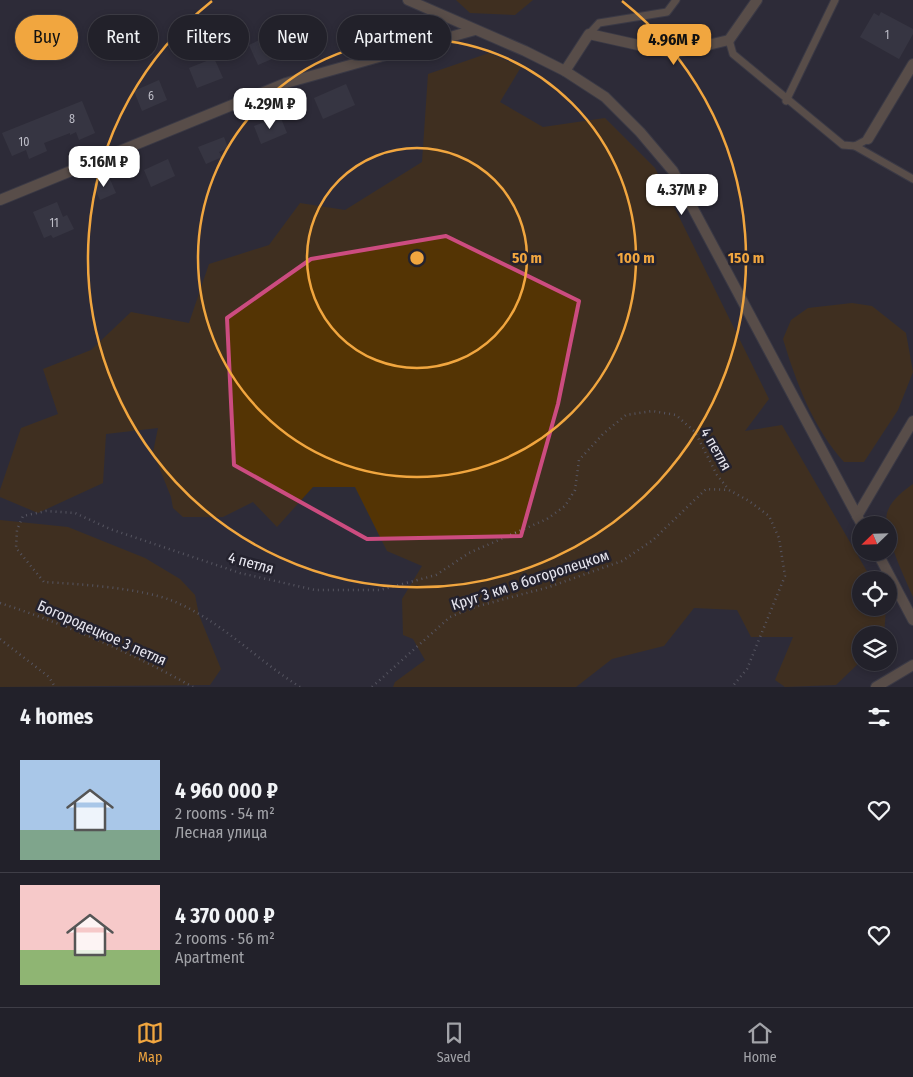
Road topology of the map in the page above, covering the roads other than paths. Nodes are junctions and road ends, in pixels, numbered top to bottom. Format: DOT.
graph roads {
  1 [pos="408,0"];
  2 [pos="676,0"];
  3 [pos="757,0"];
  4 [pos="834,0"];
  5 [pos="475,30"];
  6 [pos="589,34"];
  7 [pos="729,40"];
  8 [pos="913,64"];
  9 [pos="565,71"];
  10 [pos="786,100"];
  11 [pos="868,139"];
  12 [pos="855,146"];
  13 [pos="913,179"];
  14 [pos="0,200"];
  15 [pos="913,421"];
  16 [pos="858,516"];
  17 [pos="862,516"];
  18 [pos="882,561"];
  19 [pos="913,620"];
  20 [pos="913,665"];
  21 [pos="876,687"];
  1 -- 5 [label="street"];
  2 -- 6 [label="lane"];
  3 -- 7 [label="street"];
  4 -- 10 [label="lane"];
  5 -- 9 [label="street"];
  5 -- 14 [label="street"];
  6 -- 7 [label="street"];
  6 -- 9 [label="street"];
  7 -- 10 [label="lane"];
  8 -- 11 [label="street"];
  9 -- 16 [label="street"];
  10 -- 12 [label="lane"];
  11 -- 12 [label="lane"];
  12 -- 13 [label="lane"];
  15 -- 17 [label="street"];
  18 -- 19 [label="street"];
  20 -- 21 [label="street"];
}
